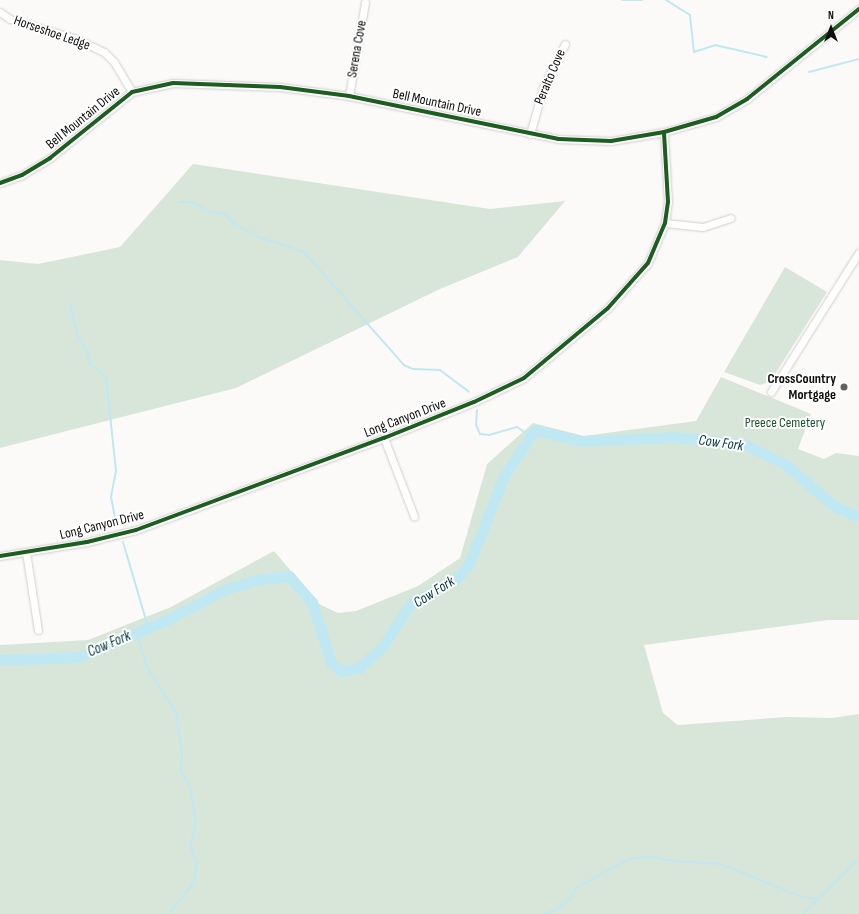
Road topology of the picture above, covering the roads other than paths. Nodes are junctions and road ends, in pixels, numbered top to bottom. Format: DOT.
graph roads {
  1 [pos="365,2"];
  2 [pos="859,9"];
  3 [pos="0,12"];
  4 [pos="565,44"];
  5 [pos="132,92"];
  6 [pos="349,96"];
  7 [pos="664,132"];
  8 [pos="530,134"];
  9 [pos="0,183"];
  10 [pos="732,218"];
  11 [pos="666,223"];
  12 [pos="859,252"];
  13 [pos="771,392"];
  14 [pos="384,438"];
  15 [pos="414,516"];
  16 [pos="26,552"];
  17 [pos="0,556"];
  18 [pos="38,630"];
  1 -- 6 [label="street, Serena Cove"];
  2 -- 7 [label="street, Bell Mountain Drive"];
  3 -- 5 [label="street, Horseshoe Ledge"];
  4 -- 8 [label="street, Peralto Cove"];
  5 -- 6 [label="street, Bell Mountain Drive"];
  5 -- 9 [label="street, Bell Mountain Drive"];
  6 -- 8 [label="street, Bell Mountain Drive"];
  7 -- 8 [label="street, Bell Mountain Drive"];
  7 -- 11 [label="street, Long Canyon Drive"];
  10 -- 11 [label="street"];
  11 -- 14 [label="street, Long Canyon Drive"];
  12 -- 13 [label="street"];
  14 -- 15 [label="street"];
  14 -- 16 [label="street, Long Canyon Drive"];
  16 -- 17 [label="street, Long Canyon Drive"];
  16 -- 18 [label="street"];
}
